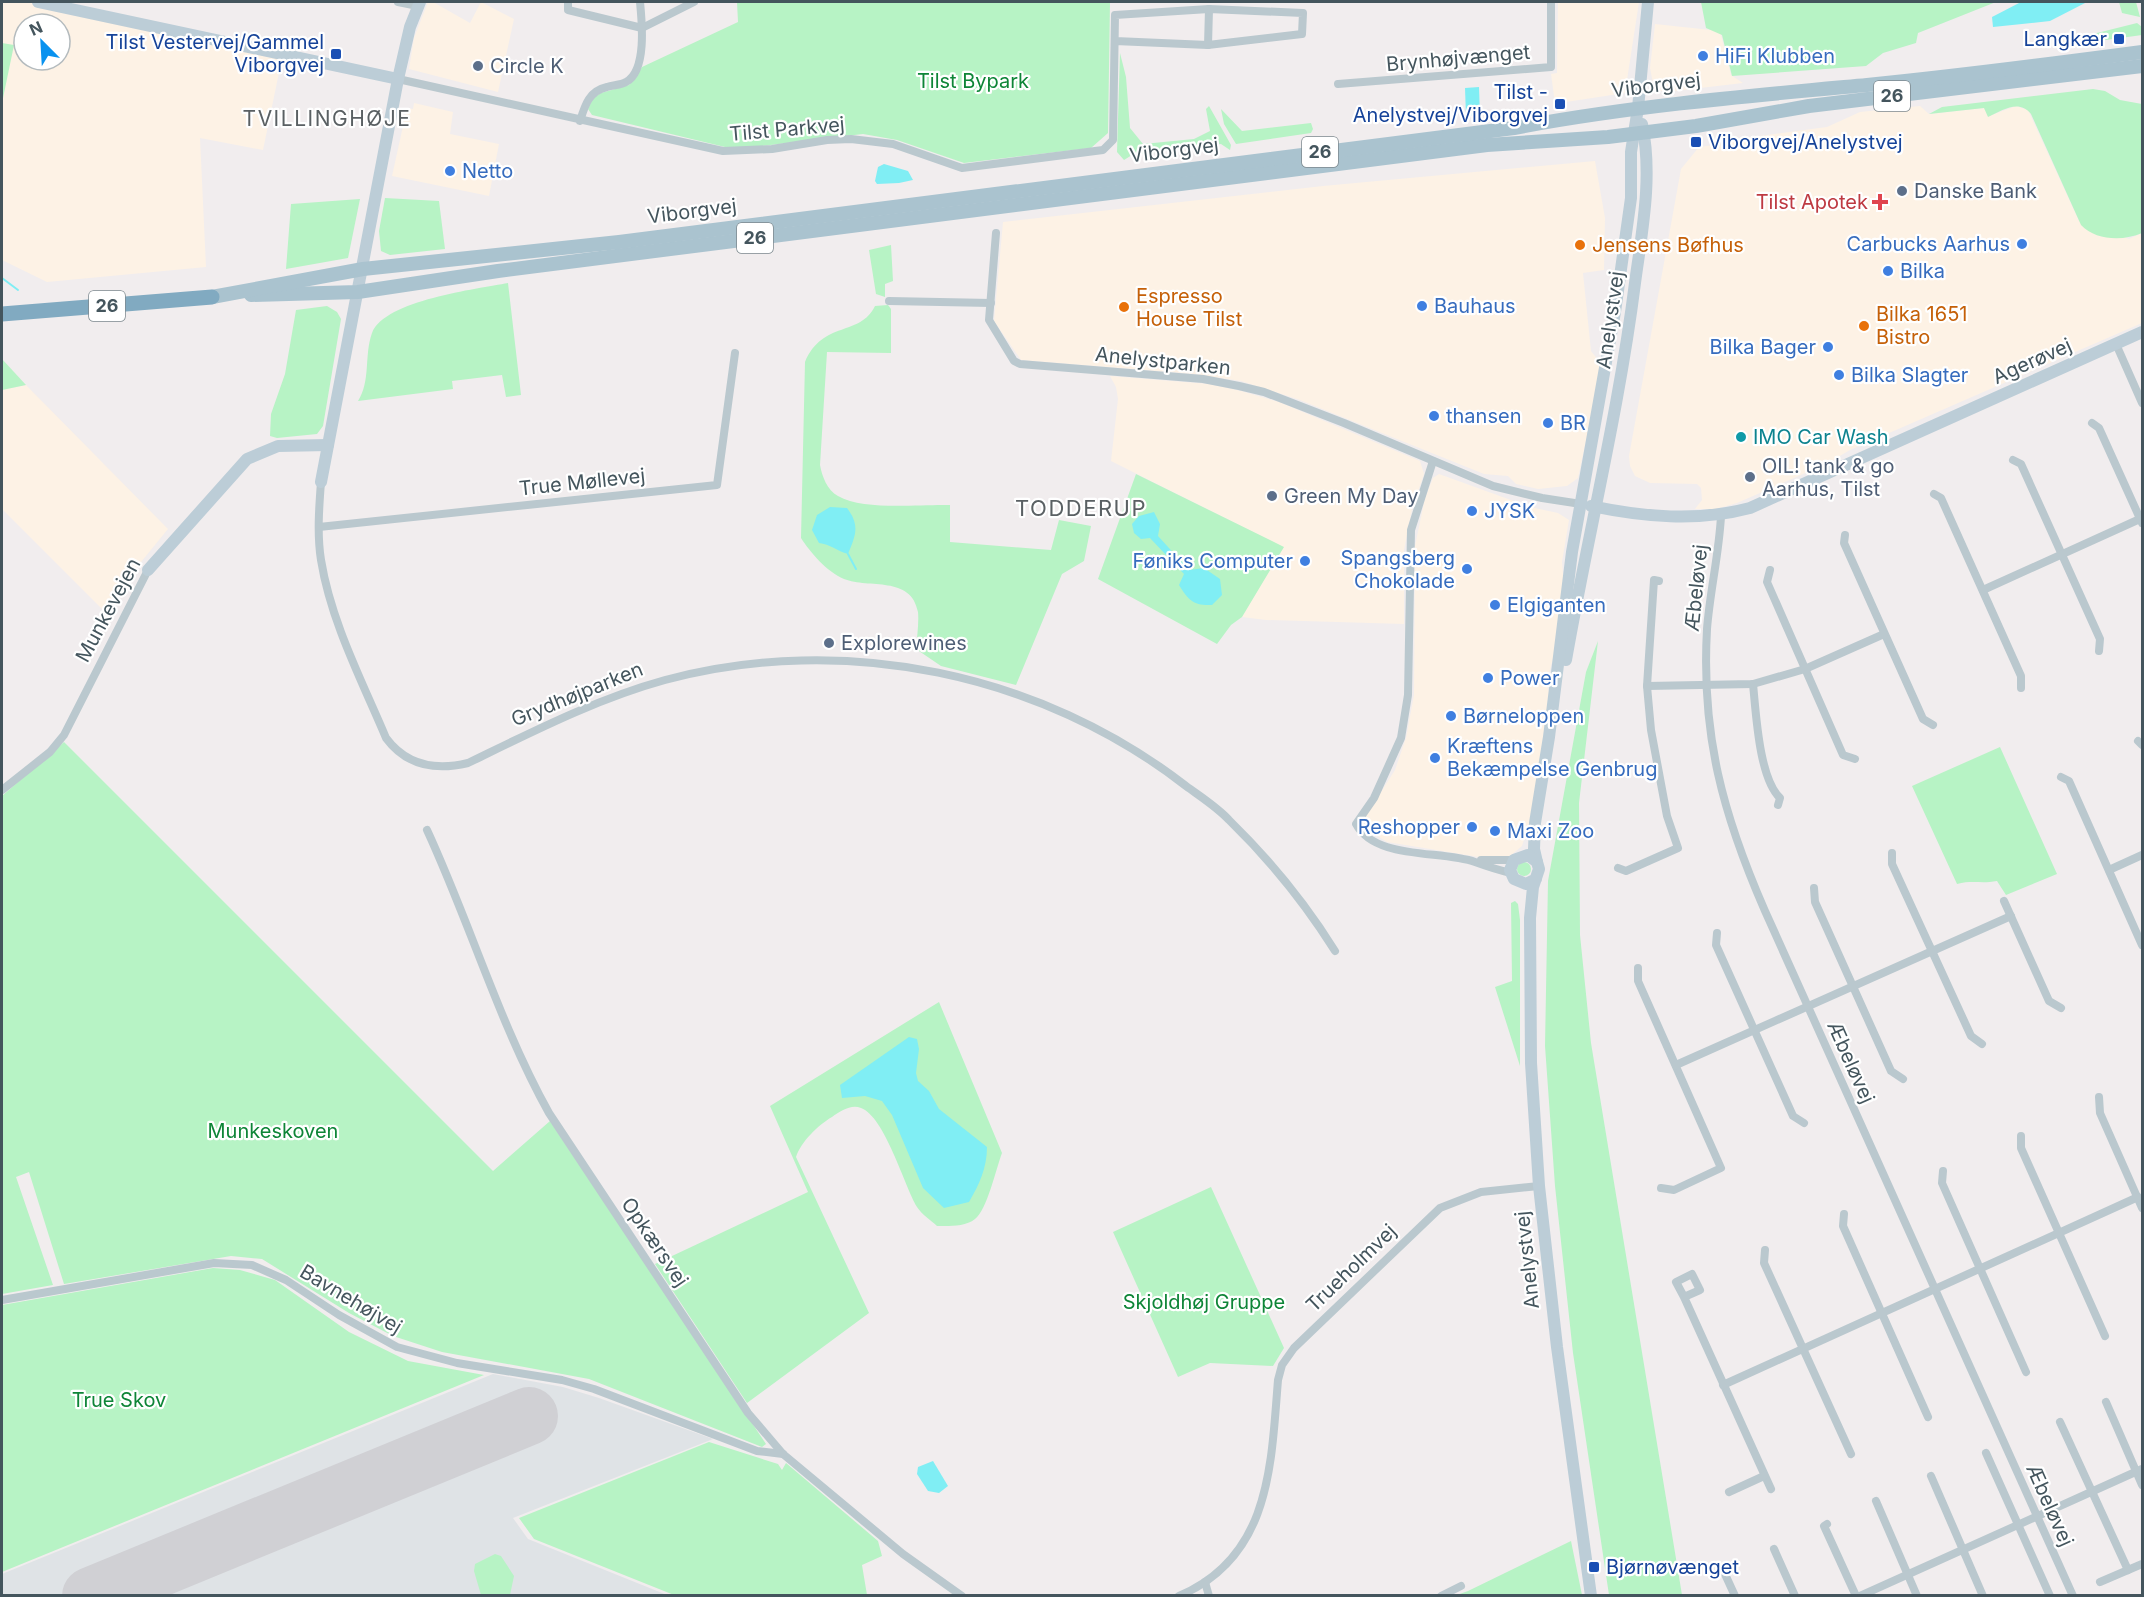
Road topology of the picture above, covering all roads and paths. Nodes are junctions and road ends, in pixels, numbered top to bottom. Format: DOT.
graph roads {
  1 [pos="38,2"];
  2 [pos="398,2"];
  3 [pos="568,2"];
  4 [pos="640,2"];
  5 [pos="694,2"];
  6 [pos="1551,2"];
  7 [pos="1648,2"];
  8 [pos="419,4"];
  9 [pos="1209,9"];
  10 [pos="642,28"];
  11 [pos="1115,41"];
  12 [pos="1208,45"];
  13 [pos="2142,52"];
  14 [pos="2142,66"];
  15 [pos="398,79"];
  16 [pos="1338,84"];
  17 [pos="1638,108"];
  18 [pos="580,121"];
  19 [pos="1639,133"];
  20 [pos="996,233"];
  21 [pos="363,269"];
  22 [pos="358,292"];
  23 [pos="212,297"];
  24 [pos="889,301"];
  25 [pos="991,303"];
  26 [pos="2,314"];
  27 [pos="2142,332"];
  28 [pos="2116,344"];
  29 [pos="735,353"];
  30 [pos="2142,403"];
  31 [pos="2092,423"];
  32 [pos="328,445"];
  33 [pos="2013,460"];
  34 [pos="1433,461"];
  35 [pos="321,482"];
  36 [pos="1934,494"];
  37 [pos="1581,504"];
  38 [pos="1596,507"];
  39 [pos="1721,516"];
  40 [pos="2142,520"];
  41 [pos="319,527"];
  42 [pos="1845,535"];
  43 [pos="2062,554"];
  44 [pos="148,570"];
  45 [pos="1770,570"];
  46 [pos="1659,580"];
  47 [pos="1983,590"];
  48 [pos="1884,634"];
  49 [pos="2099,651"];
  50 [pos="1805,669"];
  51 [pos="1753,684"];
  52 [pos="1647,686"];
  53 [pos="1706,686"];
  54 [pos="2021,688"];
  55 [pos="1934,725"];
  56 [pos="1549,737"];
  57 [pos="1854,759"];
  58 [pos="2061,777"];
  59 [pos="2,790"];
  60 [pos="1778,806"];
  61 [pos="1535,823"];
  62 [pos="427,830"];
  63 [pos="1892,853"];
  64 [pos="2142,855"];
  65 [pos="1515,859"];
  66 [pos="1475,862"];
  67 [pos="1537,862"];
  68 [pos="1618,868"];
  69 [pos="2109,870"];
  70 [pos="1513,877"];
  71 [pos="1536,879"];
  72 [pos="1814,888"];
  73 [pos="2004,901"];
  74 [pos="2011,916"];
  75 [pos="1530,918"];
  76 [pos="1717,933"];
  77 [pos="2142,945"];
  78 [pos="1335,951"];
  79 [pos="1932,952"];
  80 [pos="1638,968"];
  81 [pos="1853,986"];
  82 [pos="1808,1007"];
  83 [pos="2061,1008"];
  84 [pos="1755,1030"];
  85 [pos="1982,1044"];
  86 [pos="1676,1065"];
  87 [pos="1903,1078"];
  88 [pos="2100,1097"];
  89 [pos="1804,1123"];
  90 [pos="2021,1136"];
  91 [pos="1943,1171"];
  92 [pos="1539,1186"];
  93 [pos="1661,1188"];
  94 [pos="2138,1197"];
  95 [pos="2142,1208"];
  96 [pos="1844,1214"];
  97 [pos="2059,1233"];
  98 [pos="1766,1250"];
  99 [pos="1979,1269"];
  100 [pos="1936,1288"];
  101 [pos="1684,1297"];
  102 [pos="2,1300"];
  103 [pos="1882,1312"];
  104 [pos="2105,1336"];
  105 [pos="1803,1348"];
  106 [pos="2026,1372"];
  107 [pos="1724,1385"];
  108 [pos="2106,1402"];
  109 [pos="1928,1417"];
  110 [pos="2060,1422"];
  111 [pos="1986,1453"];
  112 [pos="783,1454"];
  113 [pos="1851,1454"];
  114 [pos="2140,1470"];
  115 [pos="1764,1476"];
  116 [pos="1931,1476"];
  117 [pos="2142,1485"];
  118 [pos="1771,1489"];
  119 [pos="2092,1491"];
  120 [pos="1729,1492"];
  121 [pos="1876,1501"];
  122 [pos="2037,1516"];
  123 [pos="1827,1524"];
  124 [pos="2019,1525"];
  125 [pos="1773,1549"];
  126 [pos="1962,1549"];
  127 [pos="2142,1564"];
  128 [pos="2128,1570"];
  129 [pos="1724,1572"];
  130 [pos="1908,1574"];
  131 [pos="1205,1582"];
  132 [pos="2100,1582"];
  133 [pos="1461,1586"];
  134 [pos="962,1596"];
  135 [pos="1179,1596"];
  136 [pos="1209,1596"];
  137 [pos="1441,1596"];
  138 [pos="1591,1596"];
  139 [pos="1735,1596"];
  140 [pos="1795,1596"];
  141 [pos="1858,1596"];
  142 [pos="1917,1596"];
  143 [pos="1983,1596"];
  144 [pos="2050,1596"];
  145 [pos="2073,1596"];
  1 -- 15 [label="street"];
  2 -- 8 [label="street"];
  3 -- 10 [label="street"];
  4 -- 10 [label="street"];
  5 -- 10 [label="street"];
  6 -- 16 [label="street, Brynhøjvænget"];
  7 -- 17 [label="street, Anelystvej"];
  8 -- 15 [label="street, Grydhøjparken"];
  9 -- 11 [label="street, Tilst Parkvej"];
  9 -- 12 [label="street"];
  9 -- 12 [label="street, Tilst Parkvej"];
  10 -- 18 [label="street"];
  11 -- 12 [label="street, Tilst Parkvej"];
  11 -- 18 [label="street, Tilst Parkvej"];
  13 -- 17 [label="main road, Viborgvej / 26"];
  14 -- 19 [label="main road, Viborgvej / 26"];
  15 -- 18 [label="street, Tilst Parkvej"];
  15 -- 21 [label="street, Grydhøjparken"];
  17 -- 19 [label="street, Anelystvej"];
  17 -- 21 [label="main road, Viborgvej / 26"];
  19 -- 22 [label="main road, Viborgvej / 26"];
  19 -- 37 [label="street, Anelystvej"];
  19 -- 38 [label="street, Anelystvej"];
  20 -- 25 [label="street, Anelystparken"];
  21 -- 22 [label="street, Grydhøjparken"];
  21 -- 23 [label="main road, Viborgvej / 26"];
  22 -- 23 [label="main road, Viborgvej / 26"];
  22 -- 32 [label="street, Grydhøjparken"];
  23 -- 26 [label="highway, Viborgvej / 26"];
  24 -- 25 [label="street"];
  25 -- 34 [label="street, Anelystparken"];
  27 -- 28 [label="street, Agerøvej"];
  28 -- 30 [label="street"];
  28 -- 39 [label="street, Agerøvej"];
  29 -- 41 [label="street, True Møllevej"];
  31 -- 40 [label="street"];
  32 -- 35 [label="street, Grydhøjparken"];
  32 -- 44 [label="street, Munkevejen"];
  33 -- 43 [label="street"];
  34 -- 37 [label="street, Anelystparken"];
  34 -- 66 [label="street"];
  35 -- 41 [label="street, Grydhøjparken"];
  36 -- 47 [label="street"];
  37 -- 38 [label="street, Agerøvej"];
  37 -- 56 [label="street, Anelystvej"];
  38 -- 39 [label="street, Agerøvej"];
  38 -- 56 [label="street, Anelystvej"];
  39 -- 53 [label="street, Æbeløvej"];
  40 -- 43 [label="street"];
  41 -- 78 [label="street, Grydhøjparken"];
  42 -- 48 [label="street"];
  43 -- 47 [label="street"];
  43 -- 49 [label="street"];
  44 -- 59 [label="street, Munkevejen"];
  45 -- 50 [label="street"];
  46 -- 52 [label="street"];
  47 -- 54 [label="street"];
  48 -- 50 [label="street"];
  48 -- 55 [label="street"];
  50 -- 51 [label="street"];
  50 -- 57 [label="street"];
  51 -- 53 [label="street"];
  51 -- 60 [label="street"];
  52 -- 53 [label="street"];
  52 -- 68 [label="street"];
  53 -- 82 [label="street, Æbeløvej"];
  56 -- 61 [label="street, Anelystvej"];
  58 -- 69 [label="street"];
  61 -- 65 [label="street, Anelystvej"];
  61 -- 67 [label="street, Anelystvej"];
  62 -- 112 [label="street, Opkærsvej"];
  63 -- 79 [label="street"];
  64 -- 69 [label="street"];
  65 -- 66 [label="street"];
  65 -- 67 [label="street"];
  65 -- 70 [label="street"];
  66 -- 70 [label="street"];
  67 -- 71 [label="street"];
  69 -- 77 [label="street"];
  70 -- 71 [label="street"];
  70 -- 75 [label="street, Anelystvej"];
  71 -- 75 [label="street, Anelystvej"];
  72 -- 81 [label="street"];
  73 -- 74 [label="street"];
  74 -- 79 [label="street"];
  74 -- 83 [label="street"];
  75 -- 92 [label="street, Anelystvej"];
  76 -- 84 [label="street"];
  79 -- 81 [label="street"];
  79 -- 85 [label="street"];
  80 -- 86 [label="street"];
  81 -- 82 [label="street"];
  81 -- 87 [label="street"];
  82 -- 84 [label="street"];
  82 -- 100 [label="street, Æbeløvej"];
  84 -- 86 [label="street"];
  84 -- 89 [label="street"];
  86 -- 93 [label="street"];
  88 -- 94 [label="street"];
  90 -- 97 [label="street"];
  91 -- 99 [label="street"];
  92 -- 131 [label="street, Trueholmvej"];
  92 -- 138 [label="street, Anelystvej"];
  94 -- 95 [label="street"];
  94 -- 97 [label="street"];
  96 -- 103 [label="street"];
  97 -- 99 [label="street"];
  97 -- 104 [label="street"];
  98 -- 105 [label="street"];
  99 -- 100 [label="street"];
  99 -- 106 [label="street"];
  100 -- 103 [label="street"];
  100 -- 122 [label="street, Æbeløvej"];
  101 -- 107 [label="street"];
  102 -- 112 [label="street, Bavnehøjvej"];
  103 -- 105 [label="street"];
  103 -- 109 [label="street"];
  105 -- 107 [label="street"];
  105 -- 113 [label="street"];
  107 -- 115 [label="street"];
  108 -- 114 [label="street"];
  110 -- 119 [label="street"];
  111 -- 124 [label="street"];
  112 -- 134 [label="street, Opkærsvej"];
  114 -- 117 [label="street"];
  114 -- 119 [label="street"];
  115 -- 118 [label="street"];
  115 -- 120 [label="street"];
  116 -- 126 [label="street"];
  119 -- 122 [label="street"];
  119 -- 128 [label="street"];
  121 -- 130 [label="street"];
  122 -- 124 [label="street"];
  122 -- 145 [label="street, Æbeløvej"];
  123 -- 141 [label="street"];
  124 -- 126 [label="street"];
  124 -- 144 [label="street"];
  125 -- 140 [label="street"];
  126 -- 130 [label="street"];
  126 -- 143 [label="street"];
  127 -- 128 [label="street"];
  128 -- 132 [label="street"];
  129 -- 139 [label="street"];
  130 -- 141 [label="street"];
  130 -- 142 [label="street"];
  131 -- 135 [label="street, Trueholmvej"];
  131 -- 136 [label="street"];
  133 -- 137 [label="street"];
}
